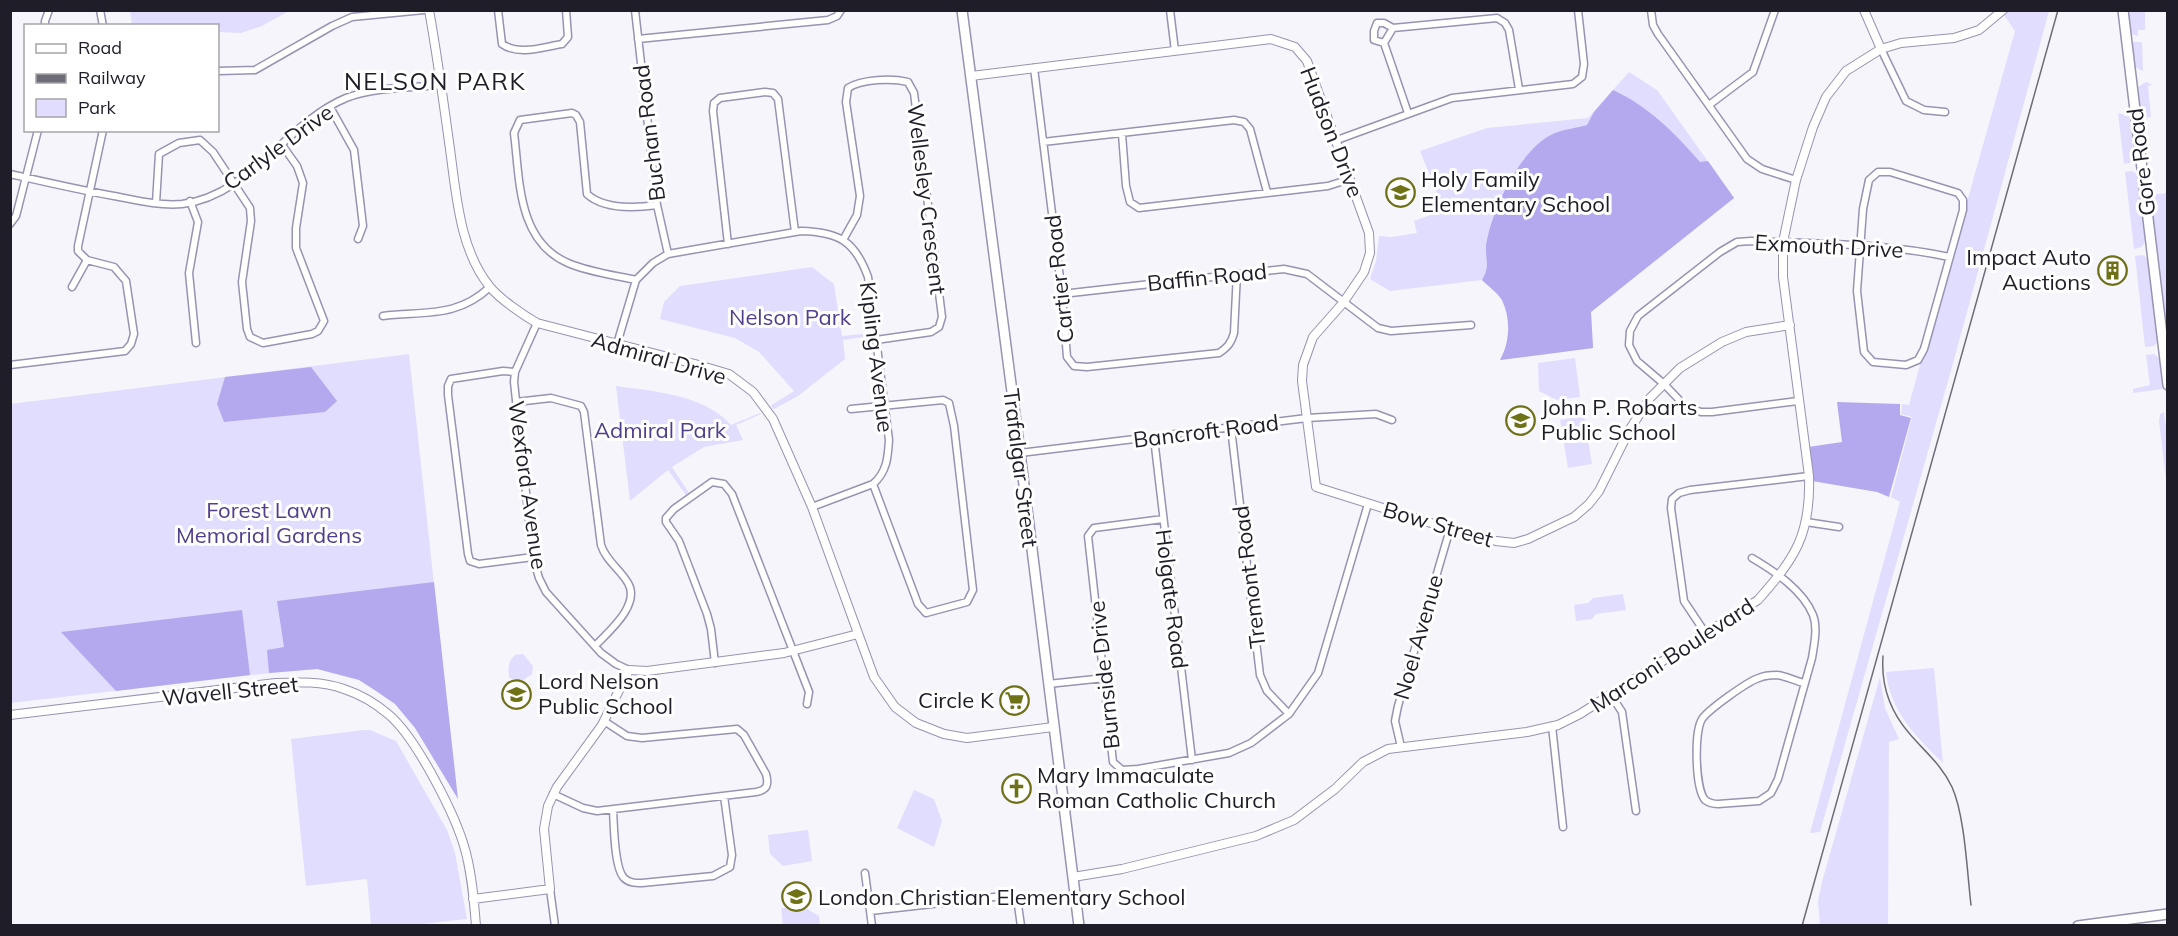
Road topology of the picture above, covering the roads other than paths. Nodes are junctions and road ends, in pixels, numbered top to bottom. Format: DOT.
graph roads {
  1 [pos="424,10"];
  2 [pos="429,10"];
  3 [pos="498,10"];
  4 [pos="566,10"];
  5 [pos="635,10"];
  6 [pos="841,10"];
  7 [pos="962,10"];
  8 [pos="1170,10"];
  9 [pos="1578,10"];
  10 [pos="1651,10"];
  11 [pos="1775,10"];
  12 [pos="1864,10"];
  13 [pos="2002,10"];
  14 [pos="2123,10"];
  15 [pos="1393,28"];
  16 [pos="638,39"];
  17 [pos="1384,43"];
  18 [pos="1881,49"];
  19 [pos="1175,51"];
  20 [pos="1034,68"];
  21 [pos="219,71"];
  22 [pos="970,76"];
  23 [pos="441,85"];
  24 [pos="1519,89"];
  25 [pos="1709,105"];
  26 [pos="330,107"];
  27 [pos="1945,112"];
  28 [pos="1408,113"];
  29 [pos="37,132"];
  30 [pos="103,132"];
  31 [pos="1122,134"];
  32 [pos="1337,141"];
  33 [pos="1043,142"];
  34 [pos="282,145"];
  35 [pos="10,174"];
  36 [pos="25,178"];
  37 [pos="1350,179"];
  38 [pos="1796,180"];
  39 [pos="233,184"];
  40 [pos="89,192"];
  41 [pos="1266,192"];
  42 [pos="190,201"];
  43 [pos="156,203"];
  44 [pos="657,205"];
  45 [pos="10,224"];
  46 [pos="795,232"];
  47 [pos="358,239"];
  48 [pos="843,240"];
  49 [pos="1783,242"];
  50 [pos="728,244"];
  51 [pos="1860,247"];
  52 [pos="668,254"];
  53 [pos="1949,257"];
  54 [pos="87,260"];
  55 [pos="1237,273"];
  56 [pos="636,280"];
  57 [pos="72,287"];
  58 [pos="490,287"];
  59 [pos="1062,294"];
  60 [pos="1343,303"];
  61 [pos="383,316"];
  62 [pos="537,322"];
  63 [pos="1471,325"];
  64 [pos="1790,325"];
  65 [pos="876,340"];
  66 [pos="196,343"];
  67 [pos="617,344"];
  68 [pos="11,362"];
  69 [pos="515,372"];
  70 [pos="1664,384"];
  71 [pos="2168,385"];
  72 [pos="1798,401"];
  73 [pos="516,402"];
  74 [pos="884,407"];
  75 [pos="851,409"];
  76 [pos="1307,418"];
  77 [pos="1392,420"];
  78 [pos="1231,428"];
  79 [pos="1154,438"];
  80 [pos="1020,453"];
  81 [pos="1809,476"];
  82 [pos="873,484"];
  83 [pos="1368,504"];
  84 [pos="812,507"];
  85 [pos="1163,519"];
  86 [pos="1806,522"];
  87 [pos="1839,528"];
  88 [pos="1450,529"];
  89 [pos="533,557"];
  90 [pos="1752,558"];
  91 [pos="1779,576"];
  92 [pos="858,634"];
  93 [pos="1706,634"];
  94 [pos="595,646"];
  95 [pos="793,651"];
  96 [pos="715,663"];
  97 [pos="629,670"];
  98 [pos="1105,678"];
  99 [pos="1804,683"];
  100 [pos="1048,684"];
  101 [pos="1611,695"];
  102 [pos="807,704"];
  103 [pos="1289,714"];
  104 [pos="10,716"];
  105 [pos="604,722"];
  106 [pos="1552,726"];
  107 [pos="1053,727"];
  108 [pos="1401,747"];
  109 [pos="1192,760"];
  110 [pos="553,794"];
  111 [pos="724,796"];
  112 [pos="613,810"];
  113 [pos="1636,811"];
  114 [pos="1563,827"];
  115 [pos="865,873"];
  116 [pos="1072,878"];
  117 [pos="550,889"];
  118 [pos="473,898"];
  119 [pos="870,911"];
  120 [pos="2168,914"];
  121 [pos="477,926"];
  122 [pos="555,926"];
  123 [pos="872,926"];
  124 [pos="1021,926"];
  125 [pos="1079,926"];
  126 [pos="2078,926"];
  1 -- 21 [label="street"];
  2 -- 23 [label="street, Admiral Drive"];
  3 -- 4 [label="street"];
  5 -- 16 [label="street, Buchan Road"];
  6 -- 16 [label="street"];
  7 -- 22 [label="main road, Trafalgar Street"];
  8 -- 19 [label="street"];
  9 -- 24 [label="street"];
  10 -- 25 [label="street"];
  11 -- 25 [label="street"];
  12 -- 18 [label="street"];
  13 -- 18 [label="street, Marconi Boulevard"];
  14 -- 71 [label="main road, Gore Road"];
  15 -- 17 [label="street"];
  15 -- 17 [label="street"];
  15 -- 24 [label="street"];
  16 -- 44 [label="street, Buchan Road"];
  17 -- 28 [label="street"];
  18 -- 27 [label="street"];
  18 -- 38 [label="street, Marconi Boulevard"];
  19 -- 20 [label="street, Hudson Drive"];
  19 -- 32 [label="street, Hudson Drive"];
  20 -- 22 [label="street, Hudson Drive"];
  20 -- 33 [label="street, Cartier Road"];
  22 -- 80 [label="main road, Trafalgar Street"];
  23 -- 26 [label="street, Carlyle Drive"];
  23 -- 58 [label="street, Admiral Drive"];
  24 -- 28 [label="street"];
  25 -- 38 [label="street"];
  26 -- 34 [label="street, Carlyle Drive"];
  26 -- 47 [label="street"];
  28 -- 32 [label="street"];
  29 -- 36 [label="street"];
  30 -- 40 [label="street"];
  31 -- 33 [label="street"];
  31 -- 41 [label="street"];
  31 -- 41 [label="street"];
  32 -- 37 [label="street, Hudson Drive"];
  33 -- 59 [label="street, Cartier Road"];
  34 -- 39 [label="street, Carlyle Drive"];
  34 -- 39 [label="street"];
  35 -- 36 [label="street, Carlyle Drive"];
  36 -- 40 [label="street, Carlyle Drive"];
  36 -- 45 [label="street"];
  37 -- 41 [label="street"];
  37 -- 60 [label="street, Hudson Drive"];
  38 -- 49 [label="street, Marconi Boulevard"];
  39 -- 42 [label="street, Carlyle Drive"];
  39 -- 43 [label="street"];
  40 -- 43 [label="street, Carlyle Drive"];
  40 -- 54 [label="street"];
  42 -- 43 [label="street, Carlyle Drive"];
  42 -- 66 [label="street"];
  44 -- 52 [label="street, Buchan Road"];
  44 -- 56 [label="street"];
  46 -- 48 [label="street"];
  46 -- 50 [label="street"];
  46 -- 50 [label="street"];
  48 -- 65 [label="street, Kipling Avenue"];
  48 -- 65 [label="street, Wellesley Crescent"];
  49 -- 51 [label="street, Exmouth Drive"];
  49 -- 64 [label="street, Marconi Boulevard"];
  49 -- 70 [label="street, Exmouth Drive"];
  50 -- 52 [label="street"];
  51 -- 53 [label="street, Exmouth Drive"];
  51 -- 53 [label="street"];
  51 -- 53 [label="street"];
  52 -- 56 [label="street"];
  54 -- 57 [label="street"];
  54 -- 68 [label="street"];
  55 -- 59 [label="street, Baffin Road"];
  55 -- 59 [label="street, Cartier Road"];
  55 -- 60 [label="street, Baffin Road"];
  56 -- 67 [label="street"];
  58 -- 61 [label="street"];
  58 -- 62 [label="street, Admiral Drive"];
  60 -- 63 [label="street, Baffin Road"];
  60 -- 76 [label="street, Hudson Drive"];
  62 -- 67 [label="street, Admiral Drive"];
  62 -- 69 [label="street, Wexford Avenue"];
  64 -- 70 [label="street, Bow Street"];
  64 -- 72 [label="street, Marconi Boulevard"];
  65 -- 74 [label="street, Kipling Avenue"];
  67 -- 84 [label="street, Admiral Drive"];
  69 -- 73 [label="street, Wexford Avenue"];
  69 -- 89 [label="street"];
  70 -- 72 [label="street, Exmouth Drive"];
  70 -- 88 [label="street, Bow Street"];
  72 -- 81 [label="street, Marconi Boulevard"];
  73 -- 89 [label="street, Wexford Avenue"];
  73 -- 94 [label="street"];
  74 -- 75 [label="street"];
  74 -- 82 [label="street, Kipling Avenue"];
  74 -- 82 [label="street"];
  76 -- 77 [label="street, Bancroft Road"];
  76 -- 78 [label="street, Bancroft Road"];
  76 -- 83 [label="street, Bow Street"];
  78 -- 79 [label="street, Bancroft Road"];
  78 -- 103 [label="street, Tremont Road"];
  79 -- 80 [label="street, Bancroft Road"];
  79 -- 85 [label="street, Holgate Road"];
  80 -- 100 [label="main road, Trafalgar Street"];
  81 -- 86 [label="street, Marconi Boulevard"];
  81 -- 93 [label="street"];
  82 -- 84 [label="street"];
  83 -- 88 [label="street, Bow Street"];
  83 -- 103 [label="street, Burnside Drive"];
  84 -- 92 [label="street, Admiral Drive"];
  85 -- 98 [label="street, Burnside Drive"];
  85 -- 109 [label="street, Holgate Road"];
  86 -- 87 [label="street"];
  86 -- 91 [label="street, Marconi Boulevard"];
  88 -- 108 [label="street, Noel Avenue"];
  89 -- 94 [label="street, Wexford Avenue"];
  90 -- 91 [label="street"];
  91 -- 93 [label="street, Marconi Boulevard"];
  91 -- 99 [label="street"];
  92 -- 95 [label="street"];
  92 -- 107 [label="street, Admiral Drive"];
  93 -- 101 [label="street, Marconi Boulevard"];
  94 -- 97 [label="street, Wexford Avenue"];
  95 -- 96 [label="street"];
  95 -- 96 [label="street"];
  95 -- 102 [label="street"];
  96 -- 97 [label="street"];
  97 -- 105 [label="street"];
  98 -- 100 [label="street"];
  98 -- 109 [label="street, Burnside Drive"];
  99 -- 99 [label="street"];
  100 -- 107 [label="main road, Trafalgar Street"];
  101 -- 106 [label="street, Marconi Boulevard"];
  101 -- 113 [label="street"];
  103 -- 109 [label="street, Burnside Drive"];
  104 -- 118 [label="street, Wavell Street"];
  105 -- 110 [label="street"];
  105 -- 111 [label="street"];
  106 -- 108 [label="street, Marconi Boulevard"];
  106 -- 114 [label="street"];
  107 -- 116 [label="main road, Trafalgar Street"];
  108 -- 116 [label="street, Marconi Boulevard"];
  110 -- 112 [label="street"];
  110 -- 117 [label="street"];
  111 -- 112 [label="street"];
  111 -- 112 [label="street"];
  115 -- 119 [label="street"];
  116 -- 125 [label="main road, Trafalgar Street"];
  117 -- 118 [label="street"];
  117 -- 122 [label="street"];
  118 -- 121 [label="street, Wavell Street"];
  119 -- 123 [label="street"];
  119 -- 124 [label="street"];
  120 -- 126 [label="main road"];
}
